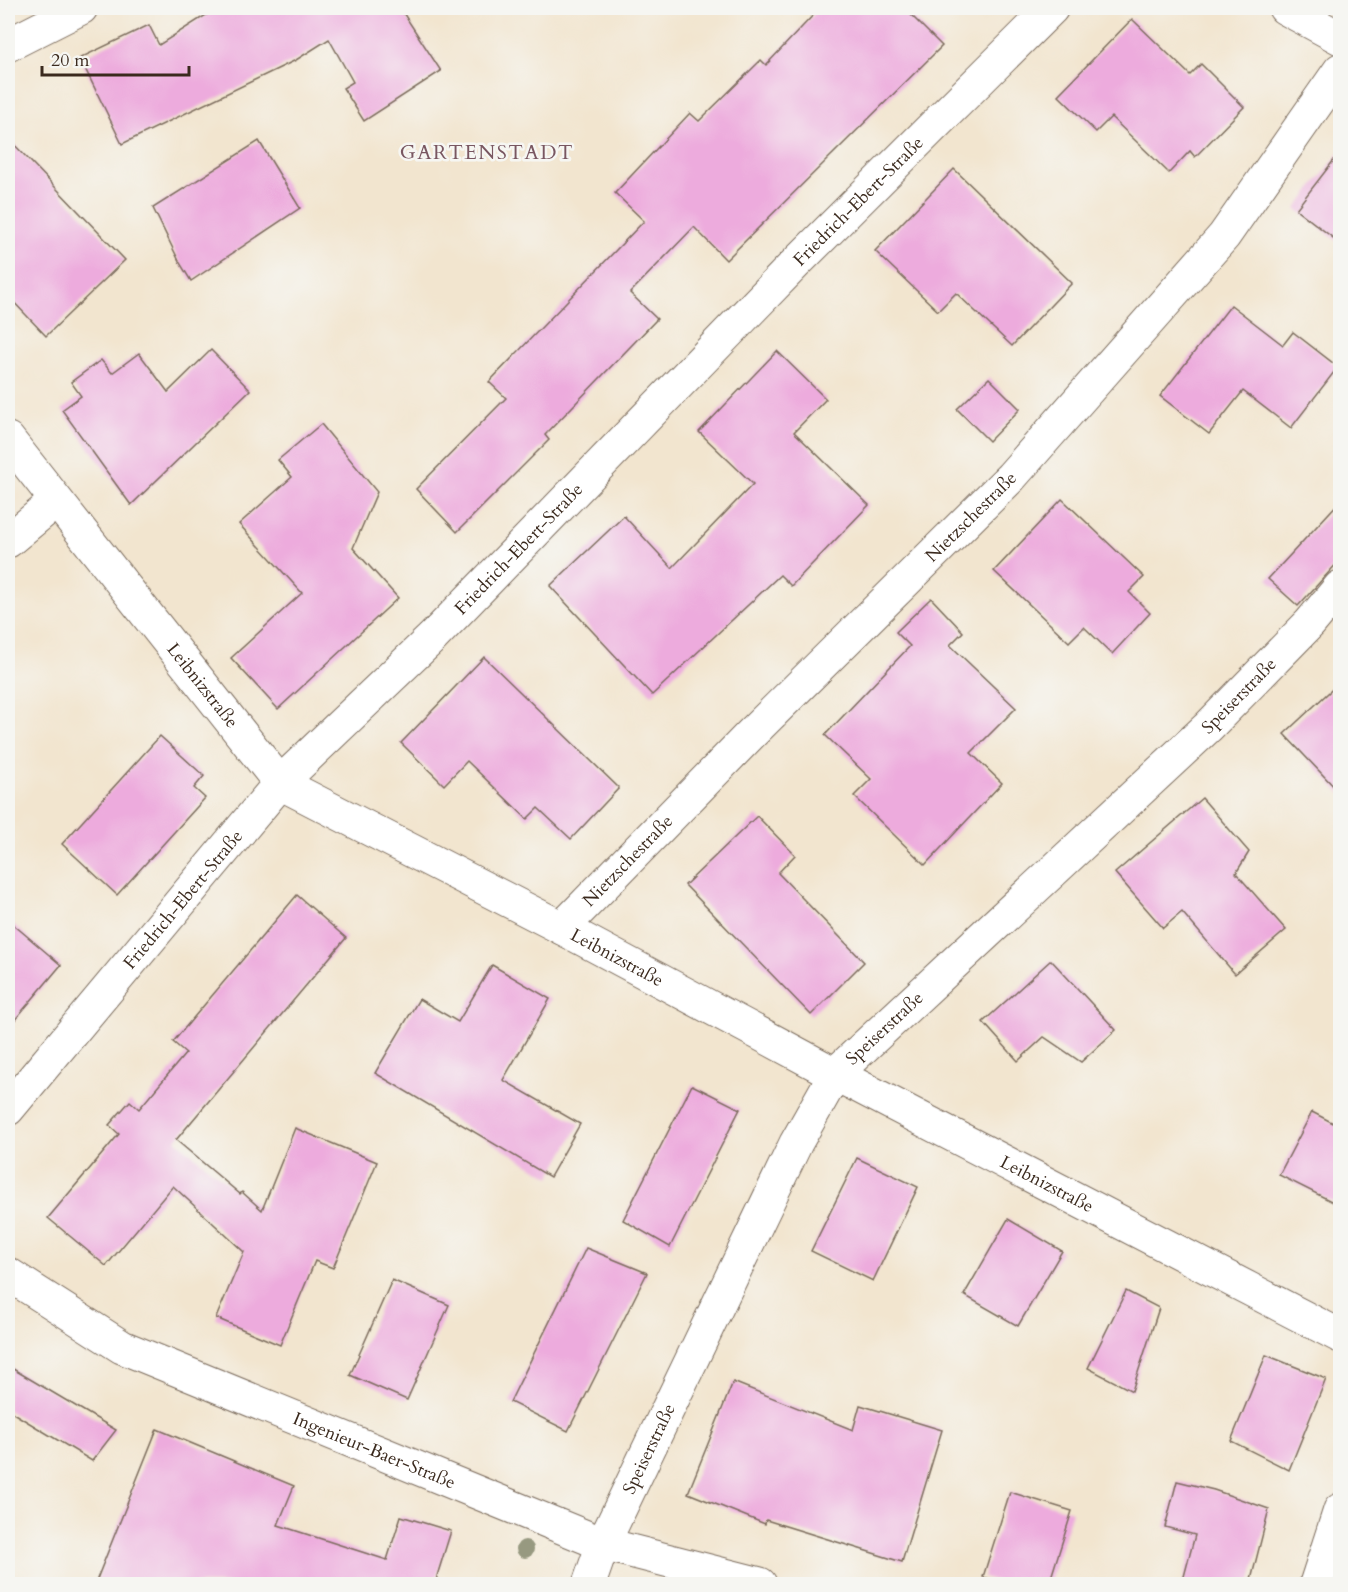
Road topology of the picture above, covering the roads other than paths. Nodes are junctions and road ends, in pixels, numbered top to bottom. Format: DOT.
graph roads {
  1 [pos="81,8"];
  2 [pos="1052,8"];
  3 [pos="1285,8"];
  4 [pos="1341,38"];
  5 [pos="8,45"];
  6 [pos="1341,70"];
  7 [pos="8,439"];
  8 [pos="56,501"];
  9 [pos="8,542"];
  10 [pos="1341,587"];
  11 [pos="280,783"];
  12 [pos="562,928"];
  13 [pos="835,1074"];
  14 [pos="8,1109"];
  15 [pos="8,1274"];
  16 [pos="1341,1336"];
  17 [pos="1341,1510"];
  18 [pos="603,1544"];
  19 [pos="589,1584"];
  20 [pos="760,1584"];
  21 [pos="1316,1584"];
  1 -- 5 [label="street"];
  2 -- 11 [label="street, Friedrich-Ebert-Straße"];
  3 -- 4 [label="street"];
  6 -- 12 [label="street, Nietzschestraße"];
  7 -- 8 [label="street, Leibnizstraße"];
  8 -- 9 [label="street"];
  8 -- 11 [label="street, Leibnizstraße"];
  10 -- 13 [label="street, Speiserstraße"];
  11 -- 12 [label="street, Leibnizstraße"];
  11 -- 14 [label="street, Friedrich-Ebert-Straße"];
  12 -- 13 [label="street, Leibnizstraße"];
  13 -- 16 [label="street, Leibnizstraße"];
  13 -- 18 [label="street, Speiserstraße"];
  15 -- 18 [label="street, Ingenieur-Baer-Straße"];
  17 -- 21 [label="street"];
  18 -- 19 [label="street, Speiserstraße"];
  18 -- 20 [label="street, Ingenieur-Baer-Straße"];
}
